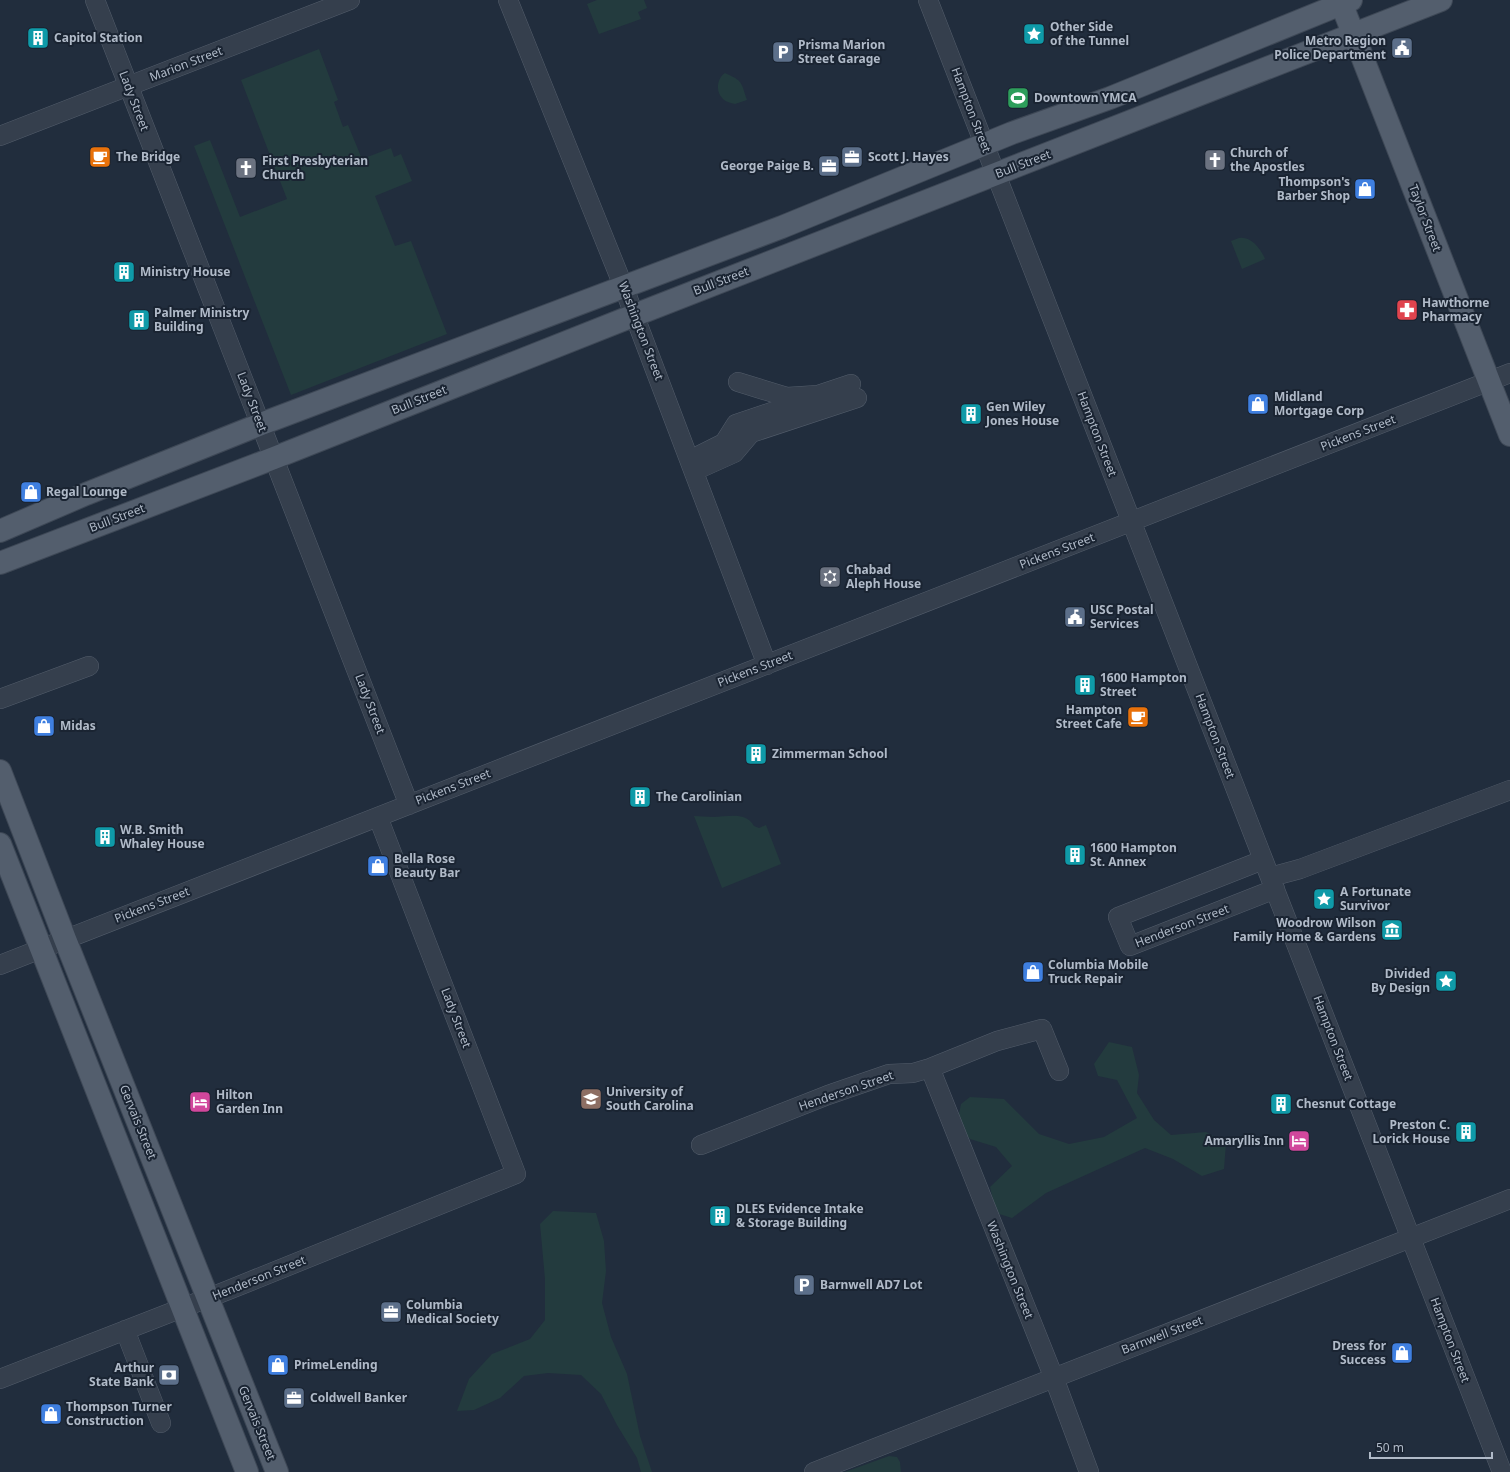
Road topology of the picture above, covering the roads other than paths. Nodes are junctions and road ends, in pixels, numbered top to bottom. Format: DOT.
graph roads {
  1 [pos="95,0"];
  2 [pos="350,0"];
  3 [pos="508,0"];
  4 [pos="928,0"];
  5 [pos="1442,0"];
  6 [pos="1344,1"];
  7 [pos="323,5"];
  8 [pos="1354,34"];
  9 [pos="129,86"];
  10 [pos="0,136"];
  11 [pos="984,144"];
  12 [pos="996,175"];
  13 [pos="624,288"];
  14 [pos="634,315"];
  15 [pos="1510,373"];
  16 [pos="1489,381"];
  17 [pos="738,382"];
  18 [pos="787,397"];
  19 [pos="260,424"];
  20 [pos="1510,436"];
  21 [pos="274,458"];
  22 [pos="691,463"];
  23 [pos="1131,522"];
  24 [pos="0,531"];
  25 [pos="0,563"];
  26 [pos="767,665"];
  27 [pos="89,666"];
  28 [pos="0,699"];
  29 [pos="0,771"];
  30 [pos="1510,790"];
  31 [pos="409,805"];
  32 [pos="378,817"];
  33 [pos="0,844"];
  34 [pos="1263,860"];
  35 [pos="1272,883"];
  36 [pos="65,939"];
  37 [pos="41,948"];
  38 [pos="0,965"];
  39 [pos="930,1068"];
  40 [pos="1058,1071"];
  41 [pos="701,1145"];
  42 [pos="516,1174"];
  43 [pos="1510,1199"];
  44 [pos="1411,1238"];
  45 [pos="217,1294"];
  46 [pos="182,1308"];
  47 [pos="122,1331"];
  48 [pos="1054,1378"];
  49 [pos="0,1379"];
  50 [pos="157,1425"];
  51 [pos="247,1472"];
  52 [pos="277,1472"];
  53 [pos="814,1472"];
  54 [pos="1089,1472"];
  55 [pos="1502,1472"];
  1 -- 9 [label="street, Lady Street"];
  2 -- 7 [label="street, Marion Street"];
  3 -- 13 [label="street, Washington Street"];
  4 -- 11 [label="street, Hampton Street"];
  5 -- 8 [label="main road, Bull Street"];
  6 -- 8 [label="main road, Taylor Street"];
  6 -- 11 [label="main road"];
  7 -- 9 [label="street, Marion Street"];
  8 -- 12 [label="main road, Bull Street"];
  8 -- 16 [label="main road, Taylor Street"];
  9 -- 10 [label="street, Marion Street"];
  9 -- 19 [label="street, Lady Street"];
  11 -- 12 [label="street, Hampton Street"];
  11 -- 13 [label="main road"];
  12 -- 14 [label="main road, Bull Street"];
  12 -- 23 [label="street, Hampton Street"];
  13 -- 14 [label="street, Washington Street"];
  13 -- 19 [label="main road"];
  14 -- 21 [label="main road, Bull Street"];
  14 -- 22 [label="street, Washington Street"];
  15 -- 16 [label="street, Pickens Street"];
  16 -- 20 [label="main road, Taylor Street"];
  16 -- 23 [label="street, Pickens Street"];
  17 -- 18 [label="street"];
  18 -- 22 [label="street"];
  18 -- 22 [label="street"];
  19 -- 21 [label="street, Lady Street"];
  19 -- 24 [label="main road"];
  21 -- 25 [label="main road, Bull Street"];
  21 -- 31 [label="street, Lady Street"];
  22 -- 26 [label="street, Washington Street"];
  23 -- 26 [label="street, Pickens Street"];
  23 -- 34 [label="street, Hampton Street"];
  26 -- 31 [label="street, Pickens Street"];
  27 -- 28 [label="street"];
  29 -- 36 [label="main road, Gervais Street"];
  30 -- 35 [label="street, Henderson Street"];
  31 -- 32 [label="street, Pickens Street"];
  32 -- 36 [label="street, Pickens Street"];
  32 -- 42 [label="street, Lady Street"];
  33 -- 37 [label="main road"];
  34 -- 35 [label="street, Hampton Street"];
  34 -- 35 [label="street, Henderson Street"];
  35 -- 44 [label="street, Hampton Street"];
  36 -- 37 [label="street, Pickens Street"];
  36 -- 45 [label="main road, Gervais Street"];
  37 -- 38 [label="street, Pickens Street"];
  37 -- 46 [label="main road"];
  39 -- 40 [label="street, Henderson Street"];
  39 -- 41 [label="street, Henderson Street"];
  39 -- 48 [label="street, Washington Street"];
  42 -- 45 [label="street, Henderson Street"];
  43 -- 44 [label="street, Barnwell Street"];
  44 -- 48 [label="street, Barnwell Street"];
  44 -- 55 [label="street, Hampton Street"];
  45 -- 46 [label="street, Henderson Street"];
  45 -- 52 [label="main road, Gervais Street"];
  46 -- 47 [label="street, Henderson Street"];
  46 -- 51 [label="main road"];
  47 -- 49 [label="street, Henderson Street"];
  47 -- 50 [label="street"];
  48 -- 53 [label="street, Barnwell Street"];
  48 -- 54 [label="street, Washington Street"];
}
